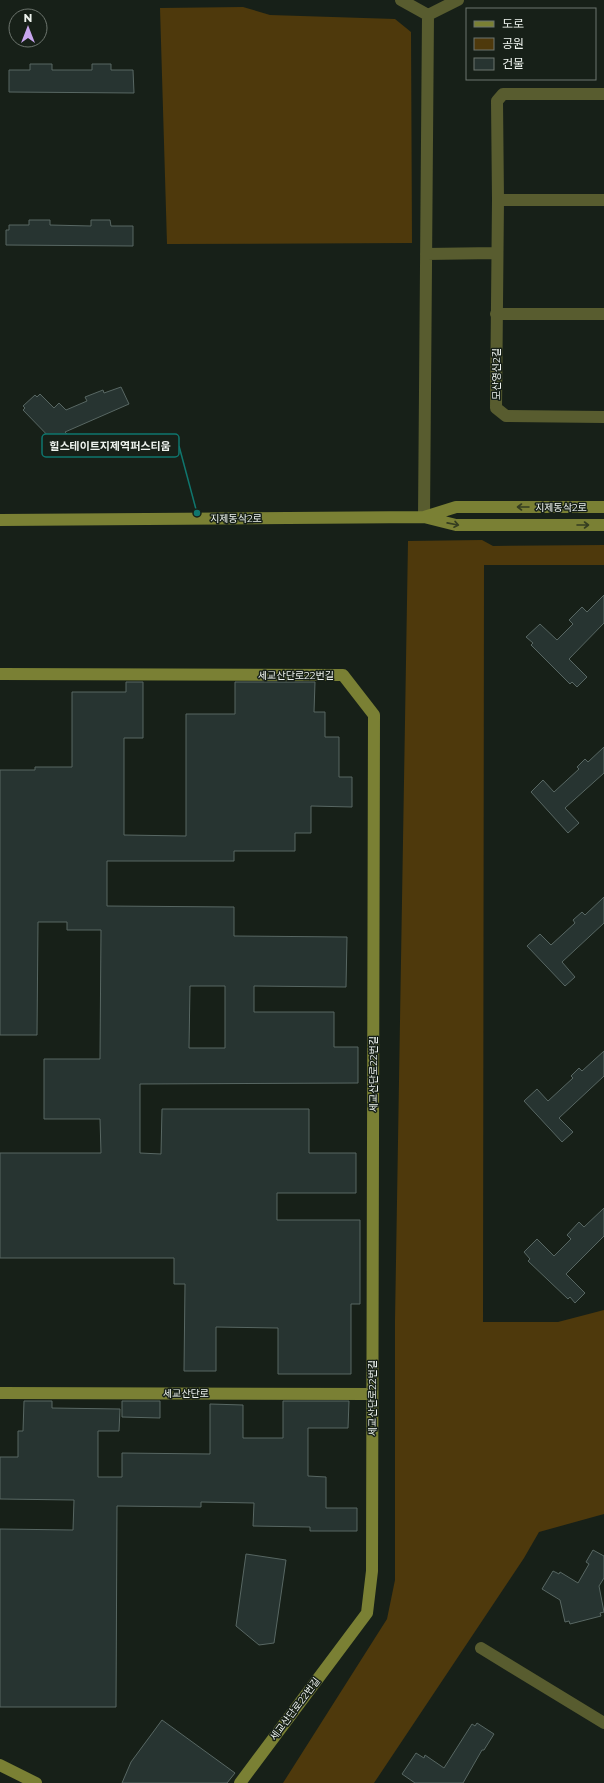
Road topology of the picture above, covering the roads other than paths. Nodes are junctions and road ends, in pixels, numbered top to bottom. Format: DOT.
graph roads {
  1 [pos="401,0"];
  2 [pos="458,0"];
  3 [pos="428,15"];
  4 [pos="604,94"];
  5 [pos="498,200"];
  6 [pos="604,200"];
  7 [pos="496,253"];
  8 [pos="426,254"];
  9 [pos="496,314"];
  10 [pos="604,314"];
  11 [pos="604,417"];
  12 [pos="604,507"];
  13 [pos="424,517"];
  14 [pos="0,520"];
  15 [pos="604,525"];
  16 [pos="0,674"];
  17 [pos="0,1393"];
  18 [pos="372,1394"];
  19 [pos="481,1648"];
  20 [pos="604,1723"];
  21 [pos="0,1765"];
  22 [pos="36,1783"];
  23 [pos="240,1783"];
  1 -- 3 [label="street"];
  2 -- 3 [label="street"];
  3 -- 8 [label="street"];
  4 -- 5 [label="street, 모산영신2길"];
  5 -- 6 [label="street"];
  5 -- 7 [label="street, 모산영신2길"];
  7 -- 8 [label="street"];
  7 -- 9 [label="street, 모산영신2길"];
  8 -- 13 [label="street"];
  9 -- 10 [label="street"];
  9 -- 11 [label="street, 모산영신2길"];
  12 -- 13 [label="street, 지제동삭2로, one-way"];
  13 -- 14 [label="street, 지제동삭2로"];
  13 -- 15 [label="street, 지제동삭2로, one-way"];
  16 -- 18 [label="street, 세교산단로22번길"];
  17 -- 18 [label="street, 세교산단로"];
  18 -- 23 [label="street, 세교산단로22번길"];
  19 -- 20 [label="street"];
  21 -- 22 [label="street"];
}
